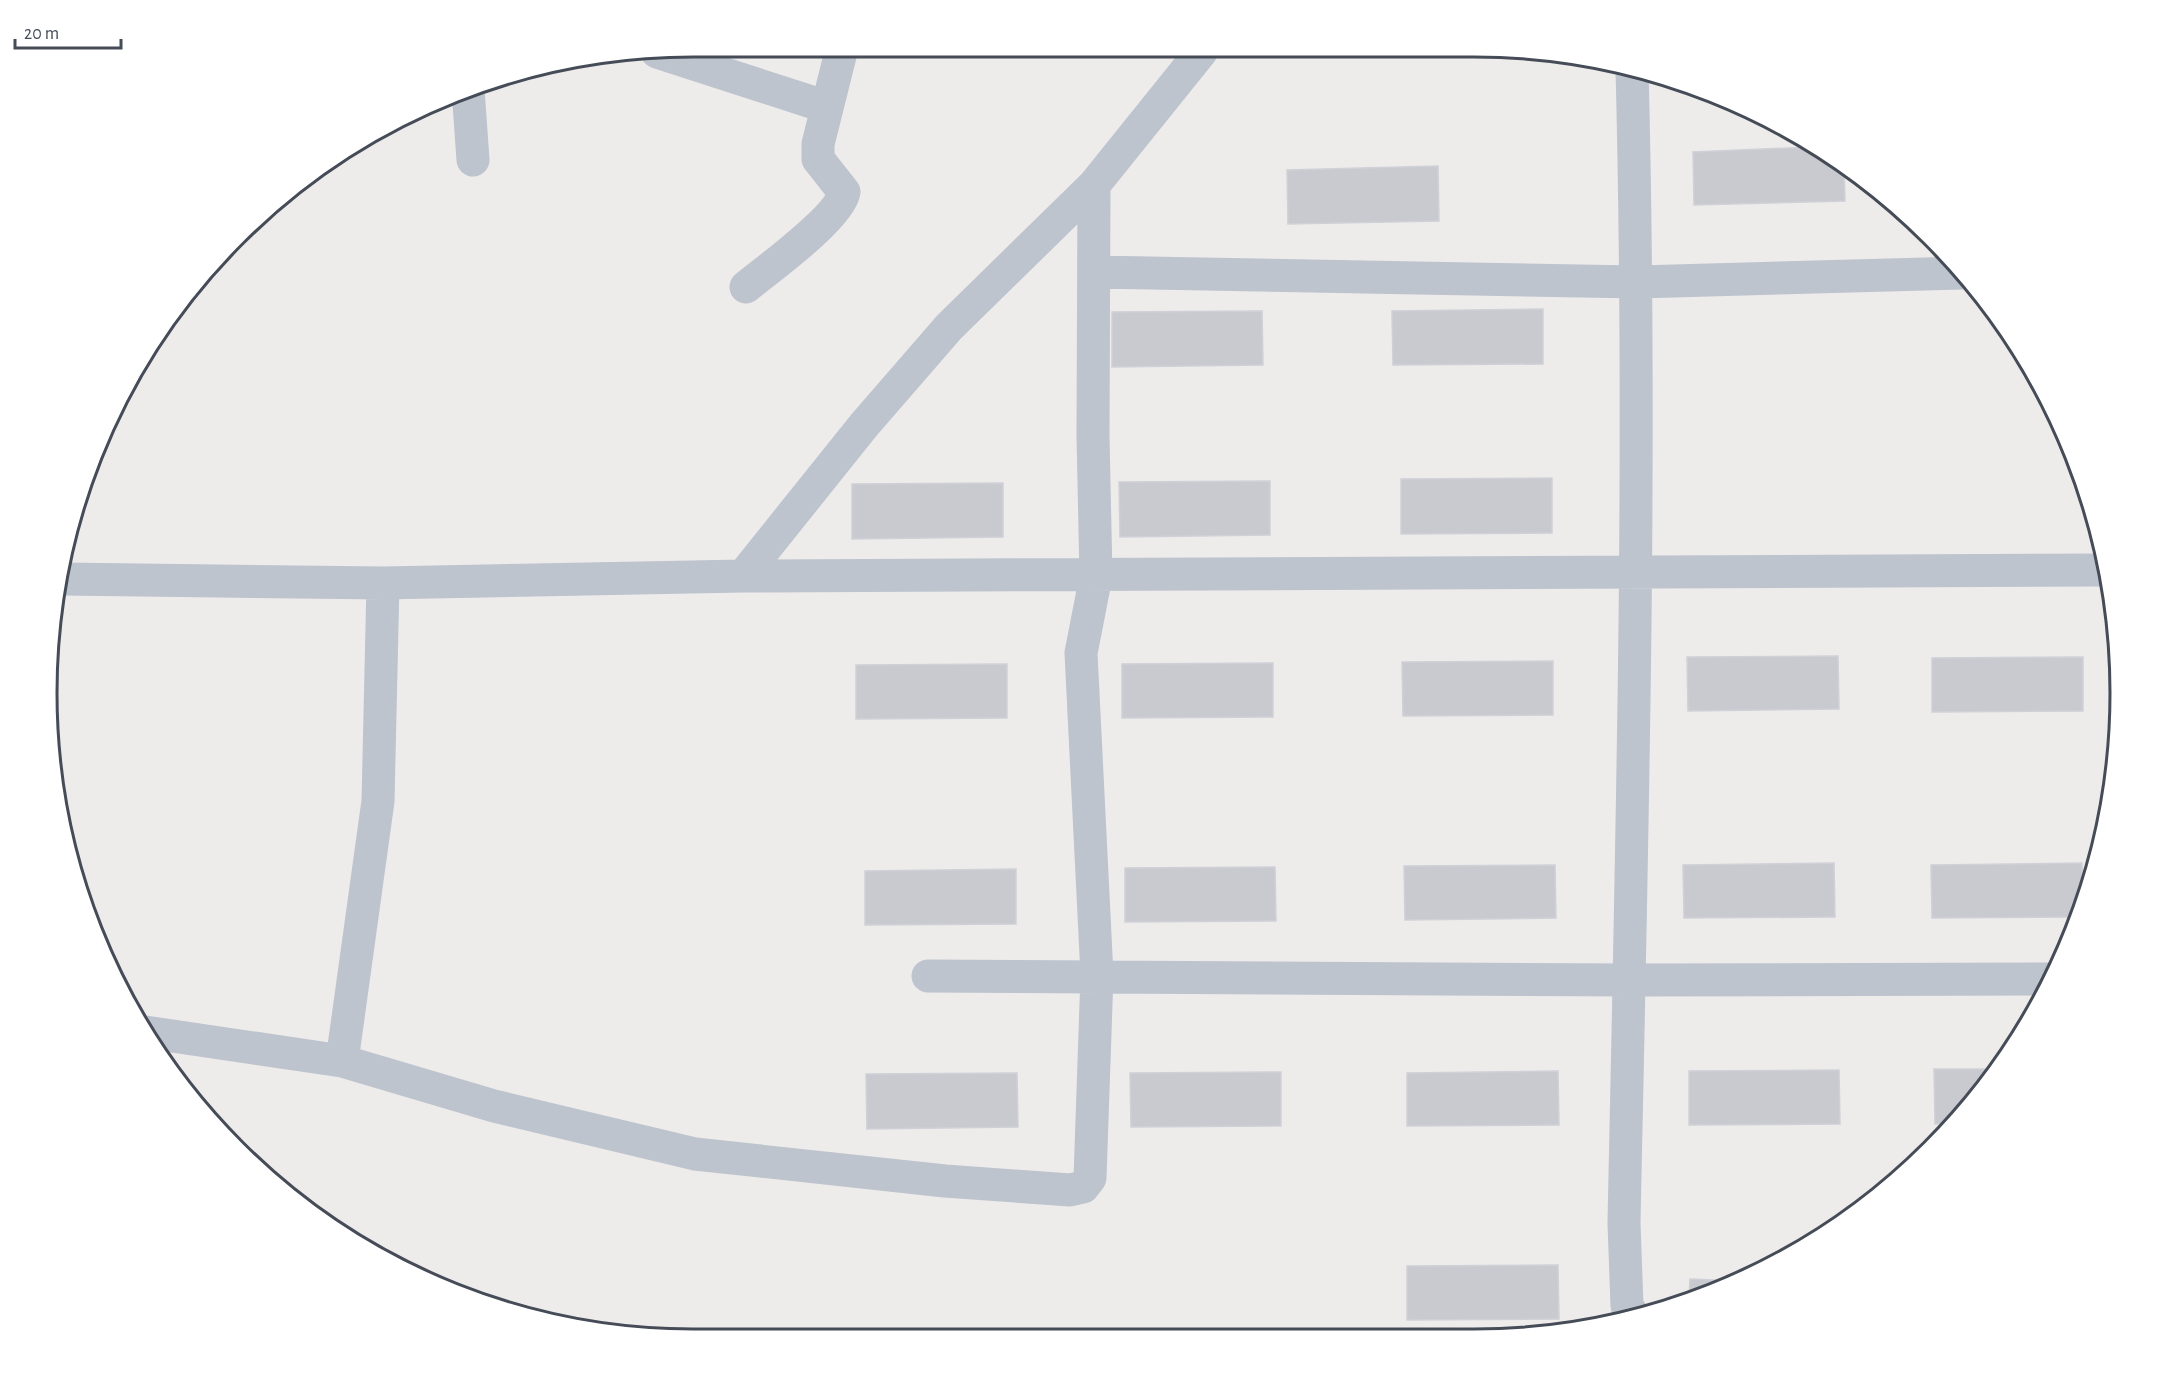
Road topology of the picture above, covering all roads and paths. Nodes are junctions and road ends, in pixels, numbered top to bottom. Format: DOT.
graph roads {
  1 [pos="674,57"];
  2 [pos="840,57"];
  3 [pos="1197,57"];
  4 [pos="1632,77"];
  5 [pos="469,98"];
  6 [pos="827,107"];
  7 [pos="473,160"];
  8 [pos="1094,185"];
  9 [pos="1095,272"];
  10 [pos="1951,273"];
  11 [pos="1638,282"];
  12 [pos="746,287"];
  13 [pos="1636,570"];
  14 [pos="2098,570"];
  15 [pos="743,576"];
  16 [pos="1096,576"];
  17 [pos="67,579"];
  18 [pos="383,583"];
  19 [pos="1097,975"];
  20 [pos="928,976"];
  21 [pos="2041,979"];
  22 [pos="1629,980"];
  23 [pos="156,1034"];
  24 [pos="342,1061"];
  25 [pos="1629,1309"];
  1 -- 6 [label="street"];
  2 -- 6 [label="street"];
  3 -- 8 [label="street"];
  4 -- 11 [label="street"];
  5 -- 7 [label="street"];
  6 -- 12 [label="street"];
  8 -- 9 [label="street"];
  8 -- 15 [label="street"];
  9 -- 11 [label="street"];
  9 -- 16 [label="street"];
  10 -- 11 [label="street"];
  11 -- 13 [label="street"];
  13 -- 14 [label="street"];
  13 -- 16 [label="street"];
  13 -- 22 [label="street"];
  15 -- 16 [label="street"];
  15 -- 18 [label="street"];
  16 -- 19 [label="street"];
  17 -- 18 [label="street"];
  18 -- 24 [label="street"];
  19 -- 20 [label="street"];
  19 -- 22 [label="street"];
  19 -- 24 [label="street"];
  21 -- 22 [label="street"];
  22 -- 25 [label="street"];
  23 -- 24 [label="street"];
}
